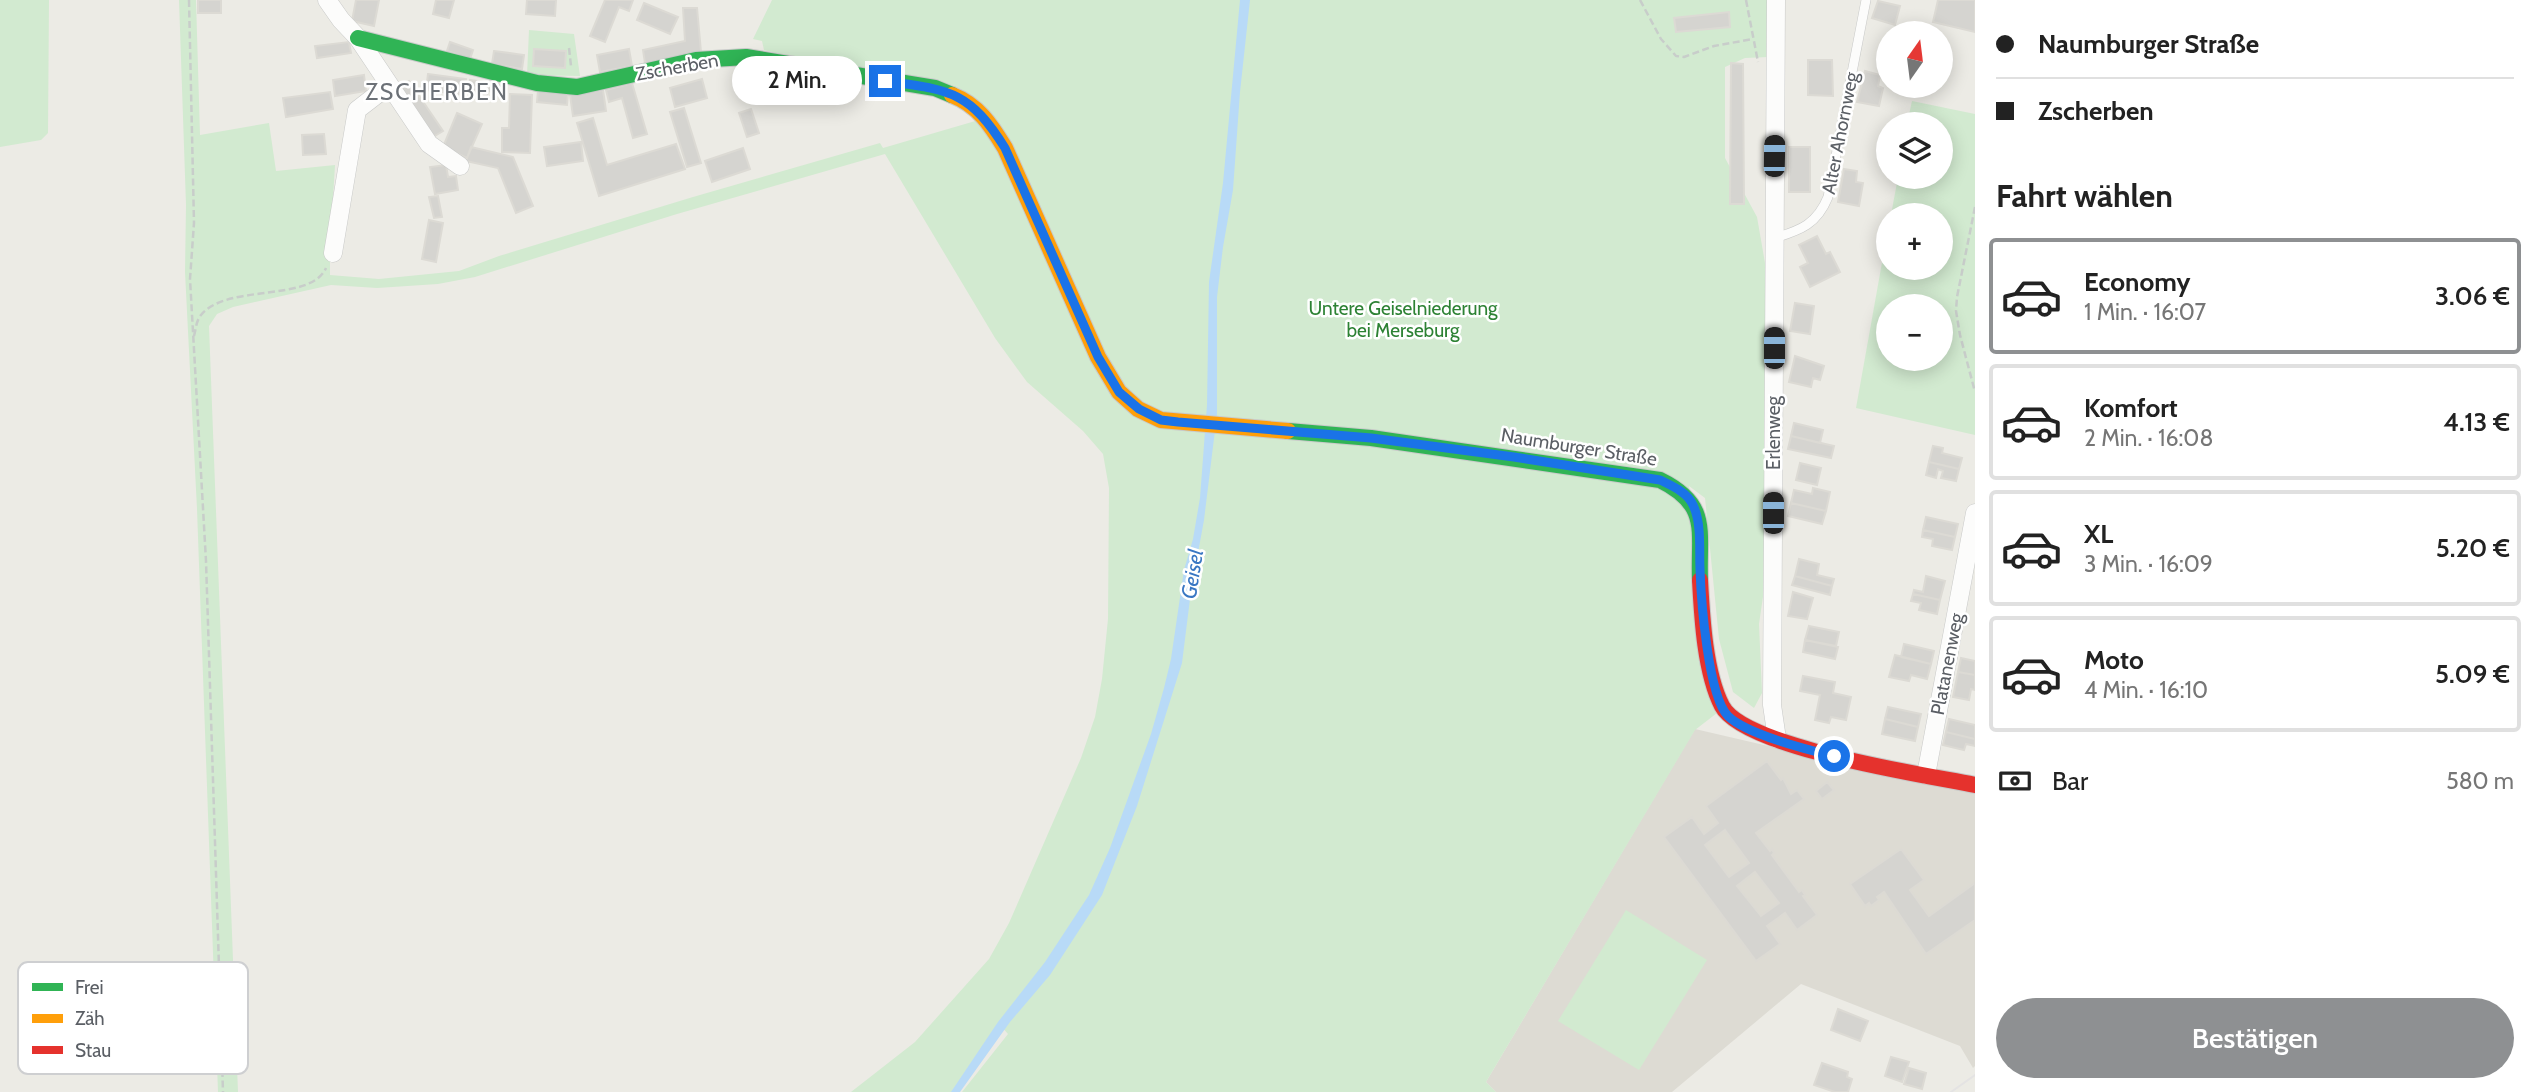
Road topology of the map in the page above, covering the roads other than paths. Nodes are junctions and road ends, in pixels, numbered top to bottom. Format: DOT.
graph roads {
  1 [pos="327,0"];
  2 [pos="1776,0"];
  3 [pos="1866,0"];
  4 [pos="358,38"];
  5 [pos="388,86"];
  6 [pos="460,166"];
  7 [pos="1775,238"];
  8 [pos="333,253"];
  9 [pos="1229,426"];
  10 [pos="1975,513"];
  11 [pos="1777,739"];
  12 [pos="1926,775"];
  13 [pos="1975,785"];
  1 -- 4 [label="street"];
  2 -- 7 [label="street, Erlenweg"];
  3 -- 7 [label="lane, Alter Ahornweg"];
  4 -- 5 [label="street"];
  4 -- 9 [label="street, Zscherben"];
  5 -- 6 [label="street"];
  5 -- 8 [label="street"];
  7 -- 11 [label="street, Erlenweg"];
  9 -- 11 [label="street, Naumburger Straße"];
  10 -- 12 [label="street, Platanenweg"];
  11 -- 12 [label="street, Naumburger Straße"];
  12 -- 13 [label="street, Naumburger Straße"];
}
